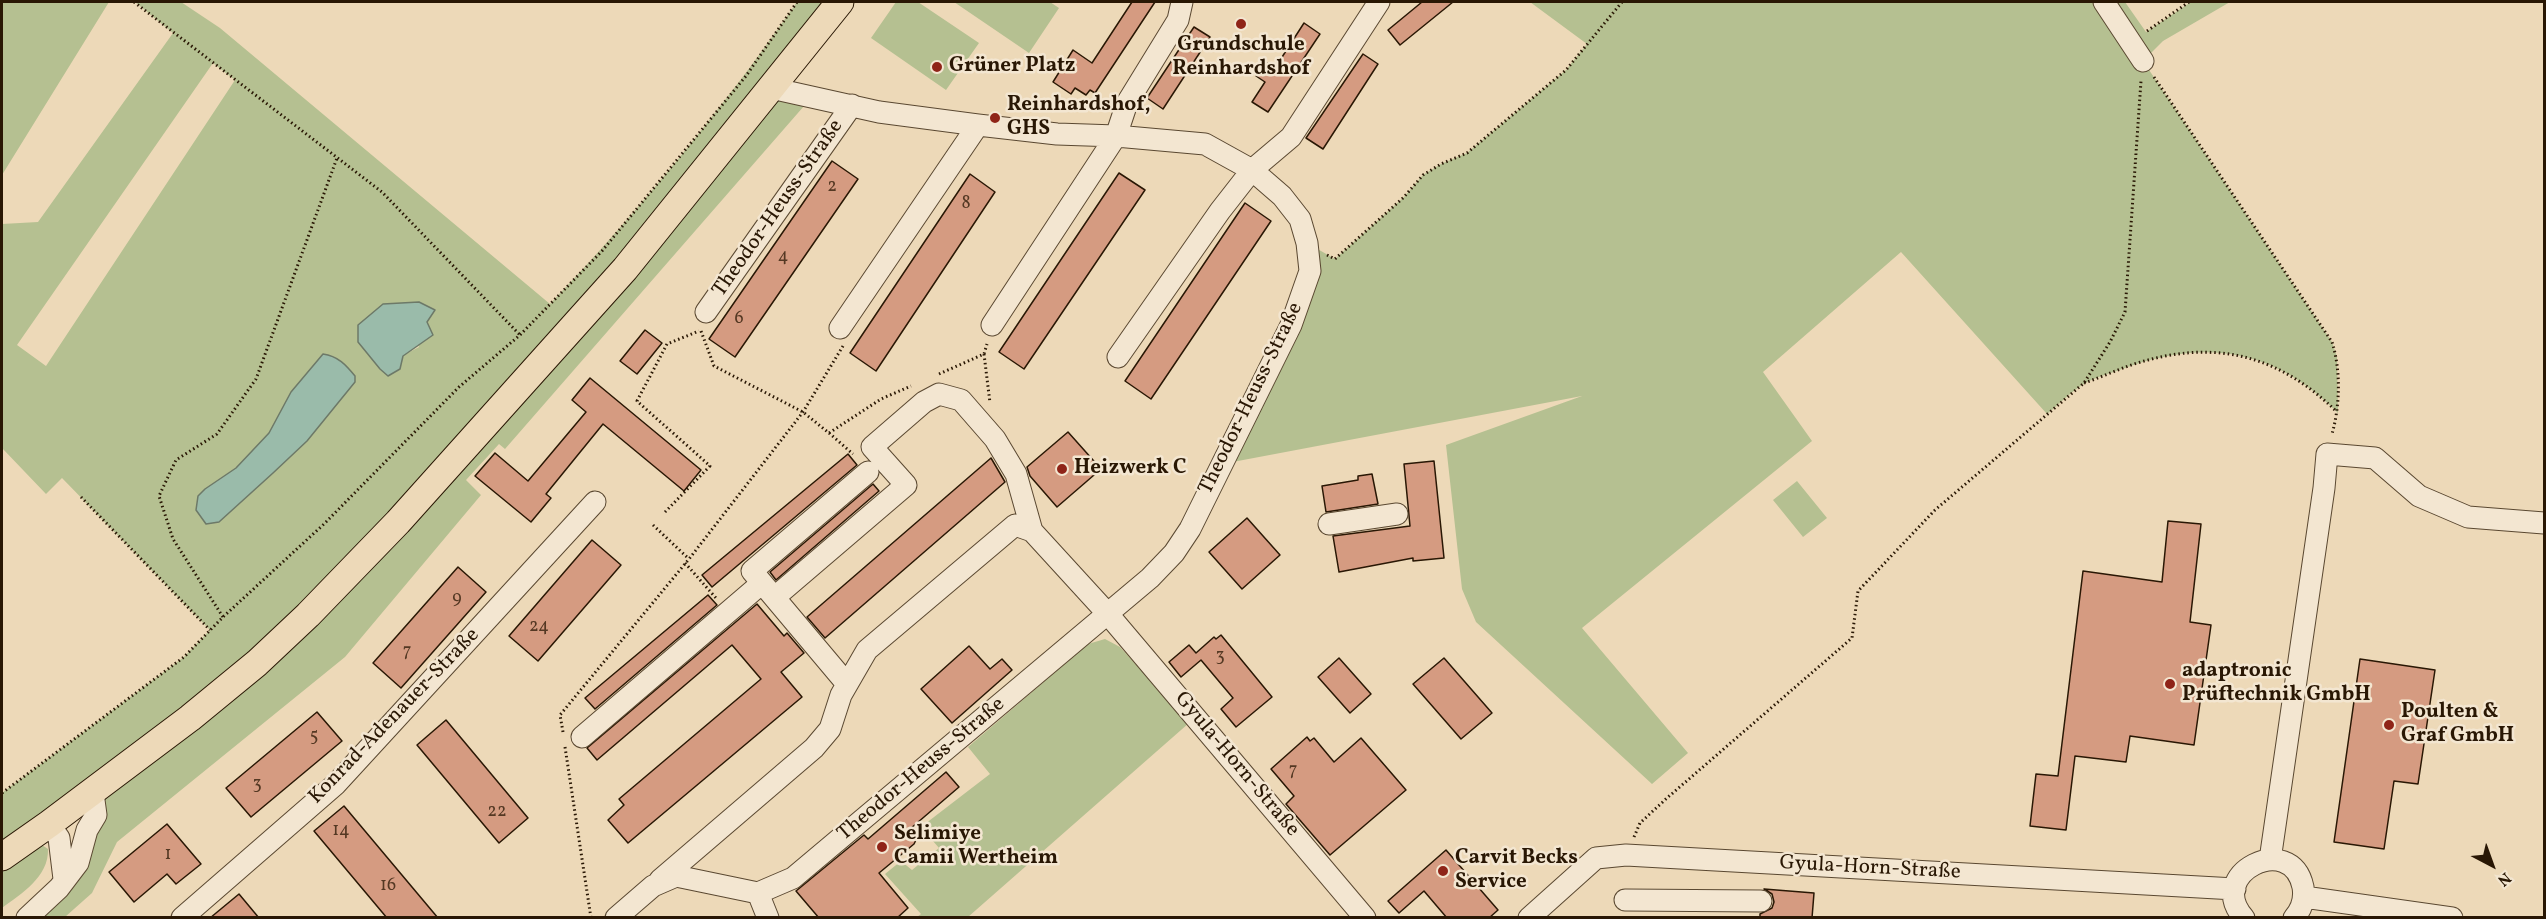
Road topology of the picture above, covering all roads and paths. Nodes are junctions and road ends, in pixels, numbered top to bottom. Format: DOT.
graph roads {
  1 [pos="134,2"];
  2 [pos="797,2"];
  3 [pos="840,2"];
  4 [pos="1182,2"];
  5 [pos="1379,2"];
  6 [pos="1622,2"];
  7 [pos="2104,2"];
  8 [pos="2189,2"];
  9 [pos="2137,52"];
  10 [pos="771,88"];
  11 [pos="852,105"];
  12 [pos="978,125"];
  13 [pos="1116,136"];
  14 [pos="337,158"];
  15 [pos="1252,170"];
  16 [pos="1307,243"];
  17 [pos="703,321"];
  18 [pos="841,326"];
  19 [pos="992,326"];
  20 [pos="520,335"];
  21 [pos="984,354"];
  22 [pos="1118,357"];
  23 [pos="932,377"];
  24 [pos="2084,383"];
  25 [pos="912,386"];
  26 [pos="803,412"];
  27 [pos="829,433"];
  28 [pos="995,439"];
  29 [pos="868,472"];
  30 [pos="81,497"];
  31 [pos="595,502"];
  32 [pos="665,512"];
  33 [pos="1397,514"];
  34 [pos="2544,523"];
  35 [pos="1329,524"];
  36 [pos="653,525"];
  37 [pos="1032,531"];
  38 [pos="689,559"];
  39 [pos="685,563"];
  40 [pos="768,590"];
  41 [pos="728,612"];
  42 [pos="1107,613"];
  43 [pos="223,617"];
  44 [pos="210,630"];
  45 [pos="847,684"];
  46 [pos="582,736"];
  47 [pos="2,793"];
  48 [pos="93,793"];
  49 [pos="50,824"];
  50 [pos="1626,855"];
  51 [pos="2,856"];
  52 [pos="2270,860"];
  53 [pos="64,879"];
  54 [pos="653,886"];
  55 [pos="2235,889"];
  56 [pos="758,893"];
  57 [pos="2304,897"];
  58 [pos="1625,900"];
  59 [pos="1761,901"];
  60 [pos="2429,916"];
  61 [pos="27,918"];
  62 [pos="182,918"];
  63 [pos="591,918"];
  64 [pos="616,918"];
  65 [pos="768,918"];
  66 [pos="1365,918"];
  67 [pos="1529,918"];
  68 [pos="2244,918"];
  69 [pos="2294,918"];
  70 [pos="2452,918"];
  1 -- 14 [label="path"];
  2 -- 20 [label="path"];
  3 -- 10 [label="main road"];
  4 -- 13 [label="street"];
  5 -- 15 [label="street"];
  6 -- 16 [label="path"];
  7 -- 9 [label="street"];
  8 -- 9 [label="path"];
  9 -- 24 [label="path"];
  9 -- 24 [label="path"];
  10 -- 11 [label="street, Theodor-Heuss-Straße"];
  10 -- 48 [label="main road"];
  11 -- 12 [label="street, Theodor-Heuss-Straße"];
  11 -- 17 [label="street, Theodor-Heuss-Straße"];
  12 -- 13 [label="street, Theodor-Heuss-Straße"];
  12 -- 18 [label="street"];
  13 -- 15 [label="street, Theodor-Heuss-Straße"];
  13 -- 19 [label="street"];
  14 -- 20 [label="path"];
  14 -- 43 [label="path"];
  15 -- 16 [label="street, Theodor-Heuss-Straße"];
  15 -- 22 [label="street"];
  16 -- 42 [label="street, Theodor-Heuss-Straße"];
  17 -- 26 [label="path"];
  17 -- 32 [label="path"];
  18 -- 26 [label="path"];
  19 -- 21 [label="path"];
  20 -- 43 [label="path"];
  21 -- 23 [label="path"];
  21 -- 28 [label="path"];
  24 -- 50 [label="path"];
  25 -- 27 [label="path"];
  26 -- 27 [label="path"];
  26 -- 38 [label="path"];
  27 -- 29 [label="path"];
  28 -- 37 [label="street"];
  28 -- 40 [label="street"];
  29 -- 40 [label="street"];
  30 -- 44 [label="path"];
  31 -- 62 [label="street, Konrad-Adenauer-Straße"];
  33 -- 35 [label="street"];
  34 -- 52 [label="street"];
  36 -- 38 [label="path"];
  37 -- 42 [label="street"];
  37 -- 45 [label="street"];
  38 -- 39 [label="path"];
  39 -- 41 [label="path"];
  39 -- 63 [label="path"];
  40 -- 41 [label="street"];
  40 -- 45 [label="street"];
  41 -- 46 [label="street"];
  42 -- 56 [label="street, Theodor-Heuss-Straße"];
  42 -- 66 [label="street, Gyula-Horn-Straße"];
  43 -- 44 [label="path"];
  44 -- 47 [label="path"];
  45 -- 54 [label="street"];
  48 -- 49 [label="main road"];
  48 -- 53 [label="street"];
  49 -- 51 [label="main road"];
  49 -- 53 [label="street"];
  50 -- 55 [label="street, Gyula-Horn-Straße"];
  50 -- 67 [label="street, Gyula-Horn-Straße"];
  52 -- 55 [label="street"];
  52 -- 57 [label="street"];
  53 -- 61 [label="street"];
  54 -- 56 [label="street"];
  54 -- 64 [label="street"];
  55 -- 68 [label="street"];
  56 -- 65 [label="street"];
  57 -- 60 [label="street"];
  57 -- 69 [label="street"];
  58 -- 59 [label="street"];
  60 -- 70 [label="street"];
}
